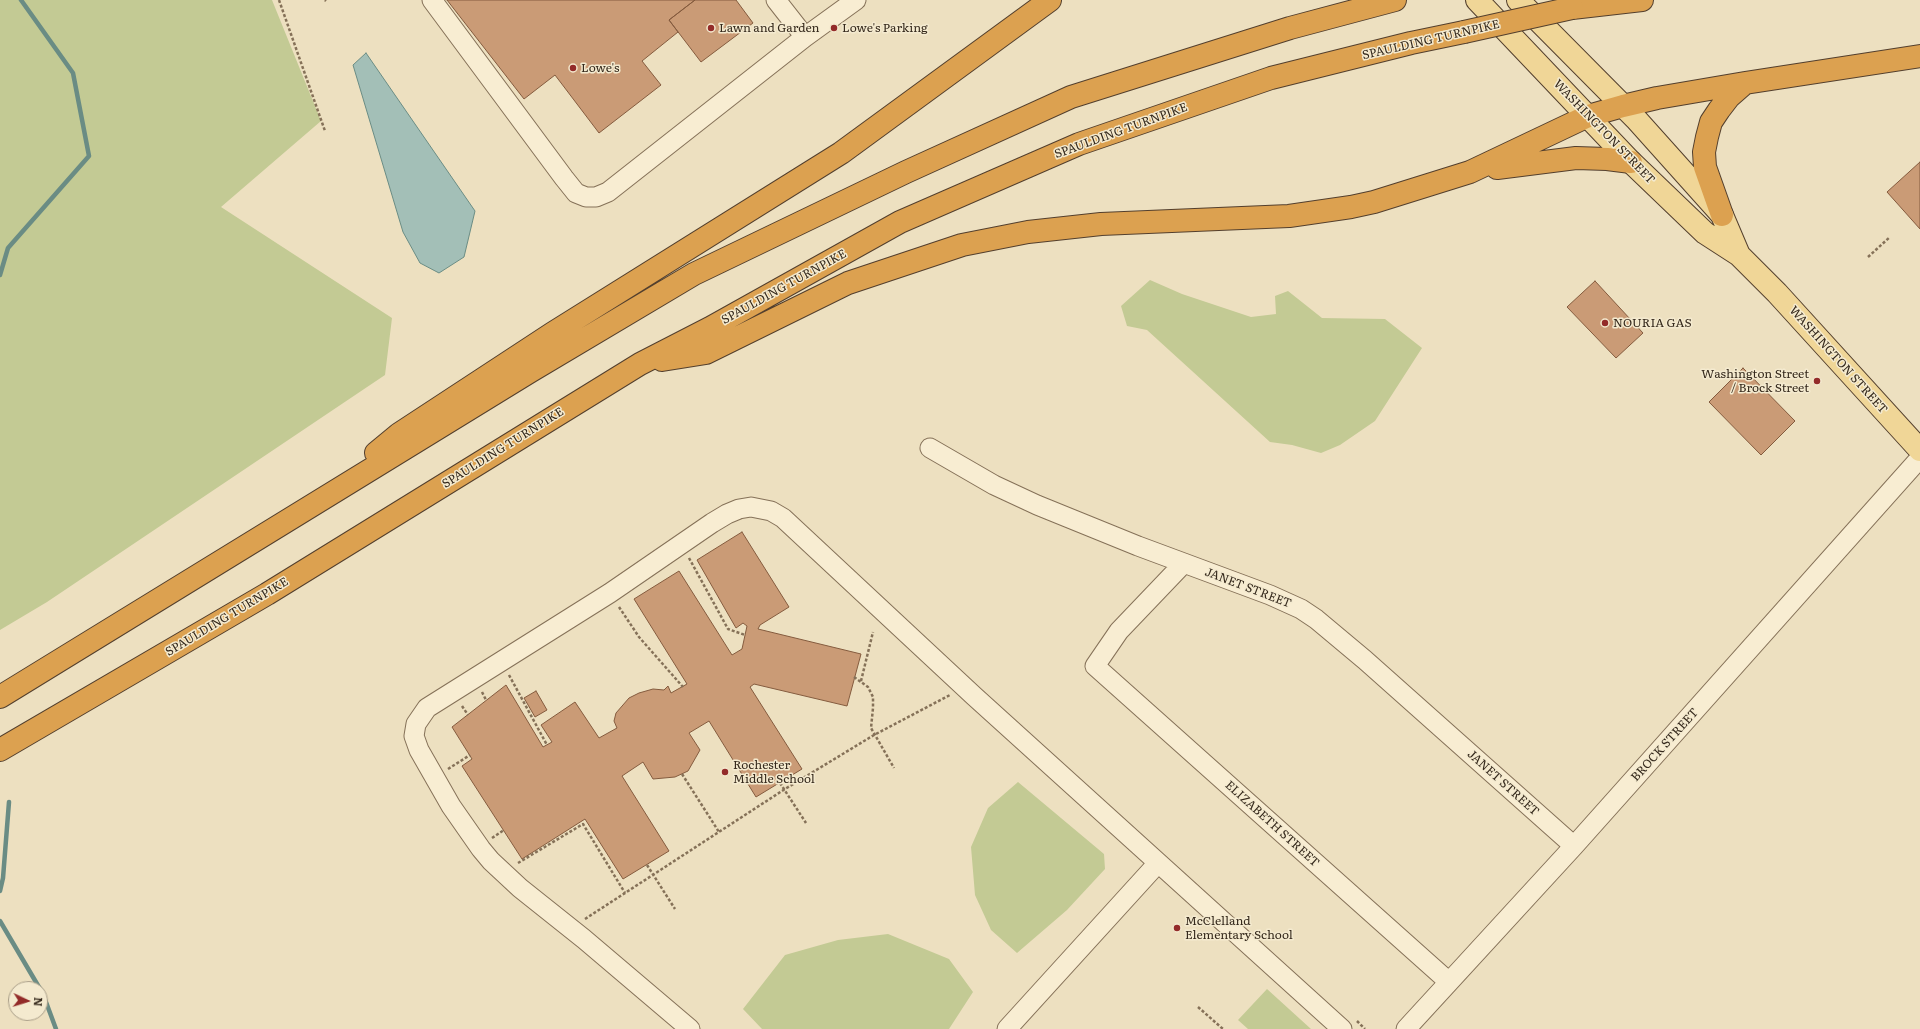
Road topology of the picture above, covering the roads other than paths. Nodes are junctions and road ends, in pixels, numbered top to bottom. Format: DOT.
graph roads {
  1 [pos="432,0"];
  2 [pos="776,0"];
  3 [pos="856,0"];
  4 [pos="1050,0"];
  5 [pos="1395,0"];
  6 [pos="1477,0"];
  7 [pos="1518,0"];
  8 [pos="1642,0"];
  9 [pos="805,37"];
  10 [pos="1920,56"];
  11 [pos="1745,83"];
  12 [pos="1623,106"];
  13 [pos="1588,116"];
  14 [pos="1631,162"];
  15 [pos="1470,172"];
  16 [pos="1722,215"];
  17 [pos="1739,255"];
  18 [pos="640,364"];
  19 [pos="930,448"];
  20 [pos="1920,450"];
  21 [pos="1920,458"];
  22 [pos="312,506"];
  23 [pos="1183,564"];
  24 [pos="0,697"];
  25 [pos="0,750"];
  26 [pos="1574,846"];
  27 [pos="1158,863"];
  28 [pos="1449,982"];
  29 [pos="1348,1024"];
  30 [pos="690,1029"];
  31 [pos="1007,1029"];
  32 [pos="1406,1029"];
  1 -- 9 [label="street"];
  2 -- 9 [label="street"];
  3 -- 9 [label="street"];
  4 -- 22 [label="highway"];
  5 -- 22 [label="highway"];
  6 -- 13 [label="main road, WASHINGTON STREET"];
  7 -- 12 [label="main road, WASHINGTON STREET"];
  8 -- 18 [label="highway, SPAULDING TURNPIKE, bridge"];
  10 -- 11 [label="highway"];
  11 -- 12 [label="highway"];
  11 -- 16 [label="highway"];
  12 -- 13 [label="highway"];
  12 -- 16 [label="main road, WASHINGTON STREET"];
  13 -- 14 [label="main road, WASHINGTON STREET"];
  13 -- 15 [label="highway"];
  14 -- 15 [label="highway"];
  14 -- 17 [label="main road, WASHINGTON STREET"];
  15 -- 18 [label="highway"];
  16 -- 17 [label="main road, WASHINGTON STREET"];
  17 -- 20 [label="main road, WASHINGTON STREET"];
  18 -- 25 [label="highway, SPAULDING TURNPIKE"];
  19 -- 23 [label="street, JANET STREET"];
  21 -- 26 [label="street, BROCK STREET"];
  22 -- 24 [label="highway"];
  23 -- 26 [label="street, JANET STREET"];
  23 -- 28 [label="street, ELIZABETH STREET"];
  26 -- 28 [label="street, BROCK STREET"];
  27 -- 29 [label="street"];
  27 -- 30 [label="street"];
  27 -- 31 [label="street"];
  28 -- 32 [label="street, BROCK STREET"];
}
